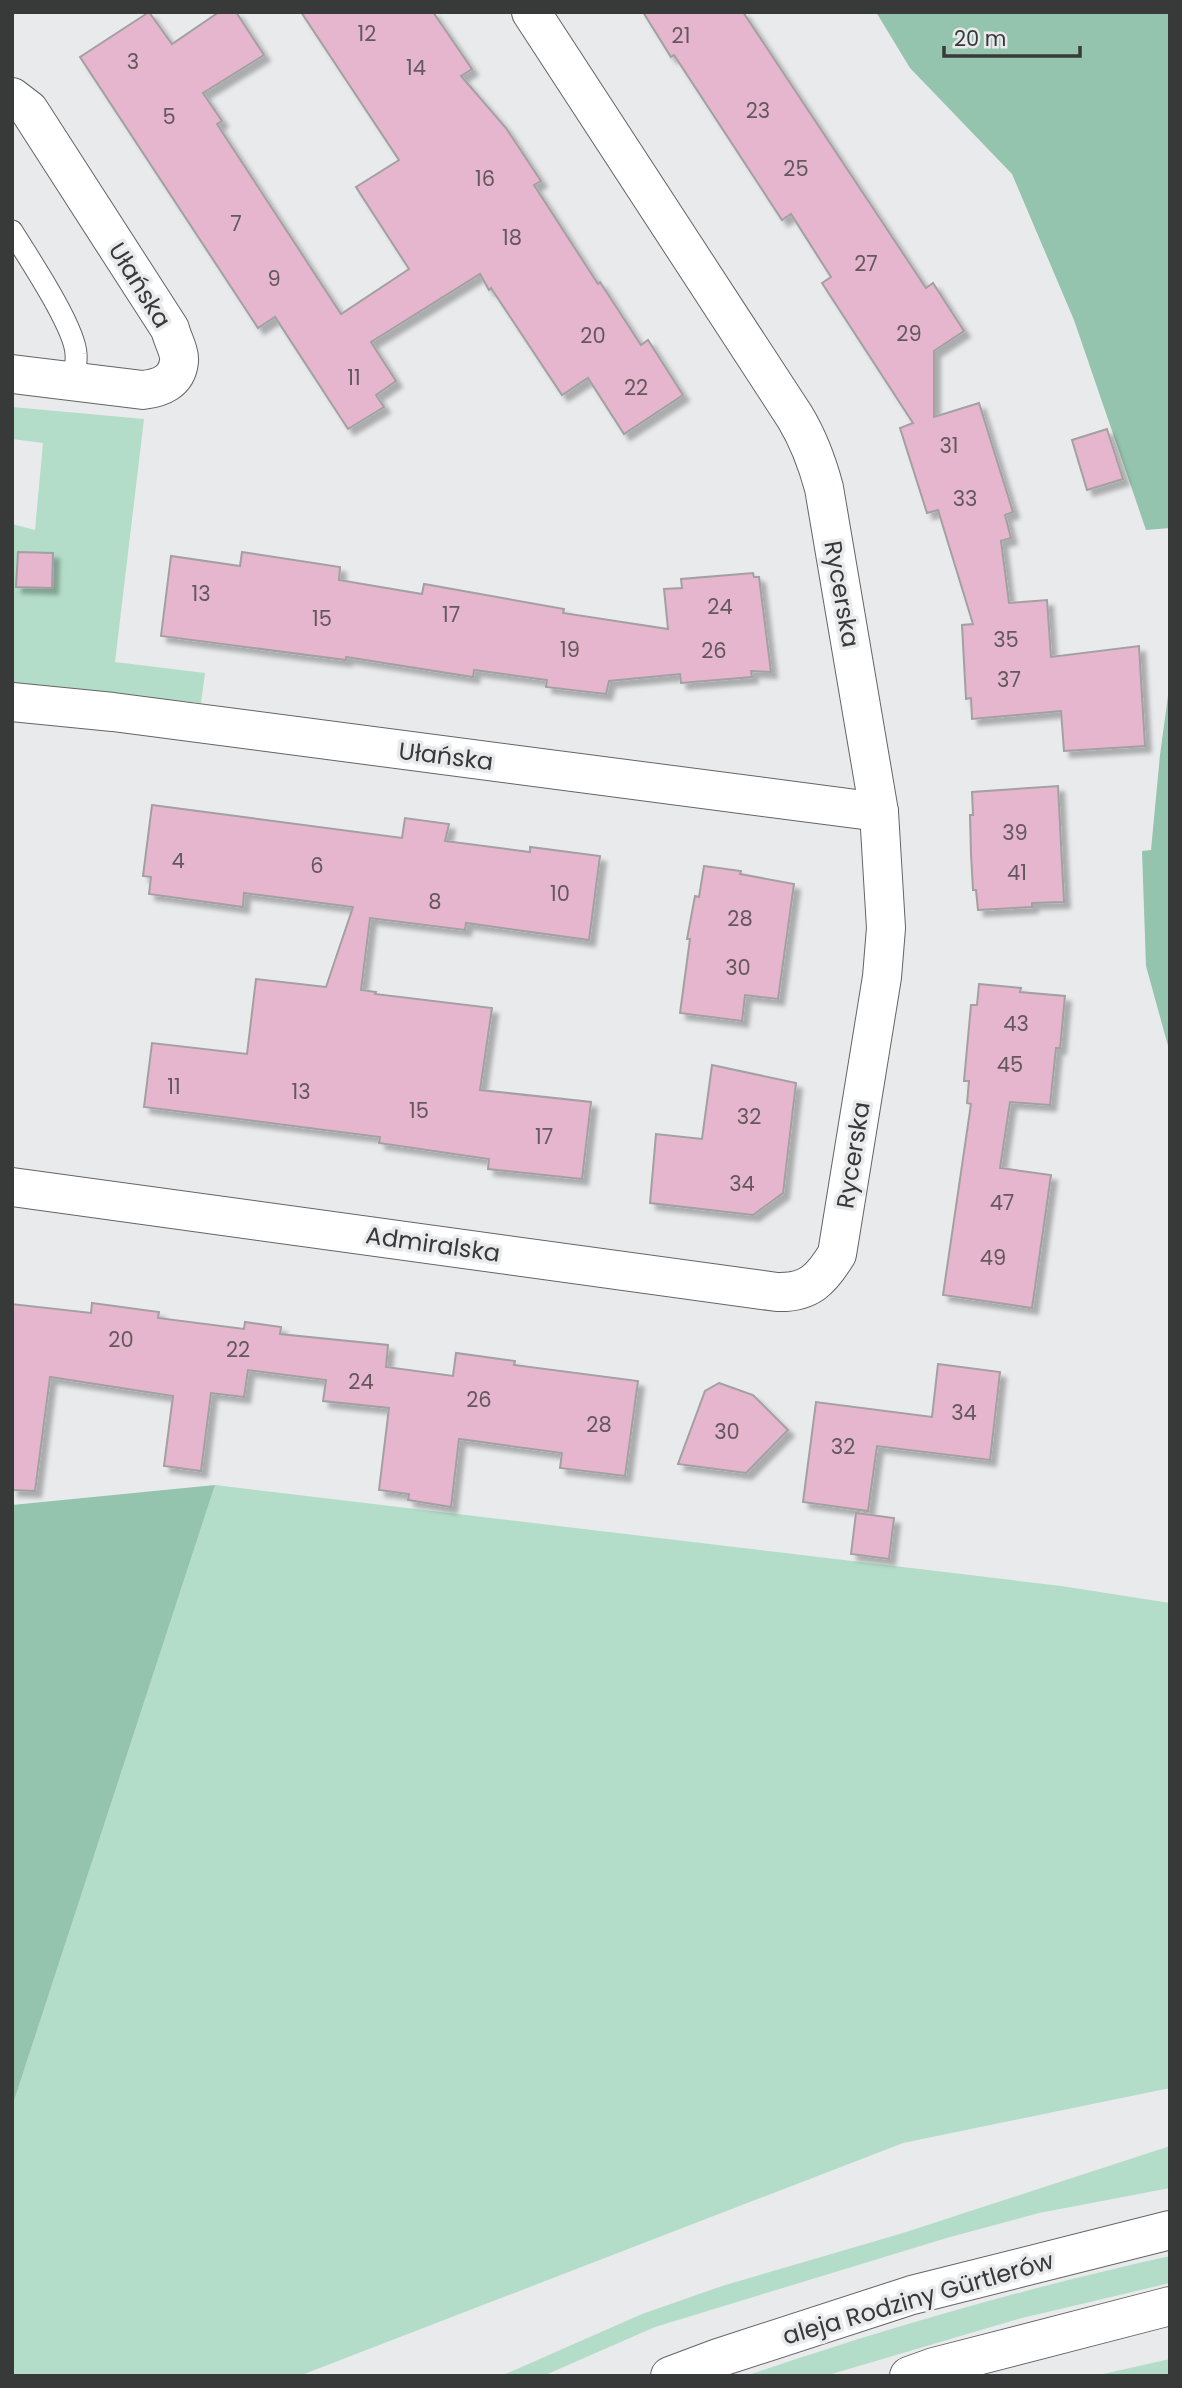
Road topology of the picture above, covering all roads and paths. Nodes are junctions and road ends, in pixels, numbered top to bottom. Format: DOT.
graph roads {
  1 [pos="531,12"];
  2 [pos="12,97"];
  3 [pos="12,231"];
  4 [pos="12,374"];
  5 [pos="74,382"];
  6 [pos="12,702"];
  7 [pos="879,812"];
  8 [pos="12,1187"];
  9 [pos="838,1254"];
  10 [pos="1170,2230"];
  11 [pos="1170,2306"];
  12 [pos="670,2376"];
  13 [pos="909,2376"];
  1 -- 7 [label="street, Rycerska"];
  2 -- 5 [label="street, Ułańska"];
  3 -- 5 [label="lane"];
  4 -- 5 [label="street, Ułańska"];
  6 -- 7 [label="street, Ułańska"];
  7 -- 9 [label="street, Rycerska"];
  8 -- 9 [label="street, Admiralska"];
  10 -- 12 [label="street, aleja Rodziny Gürtlerów"];
  11 -- 13 [label="street"];
}
